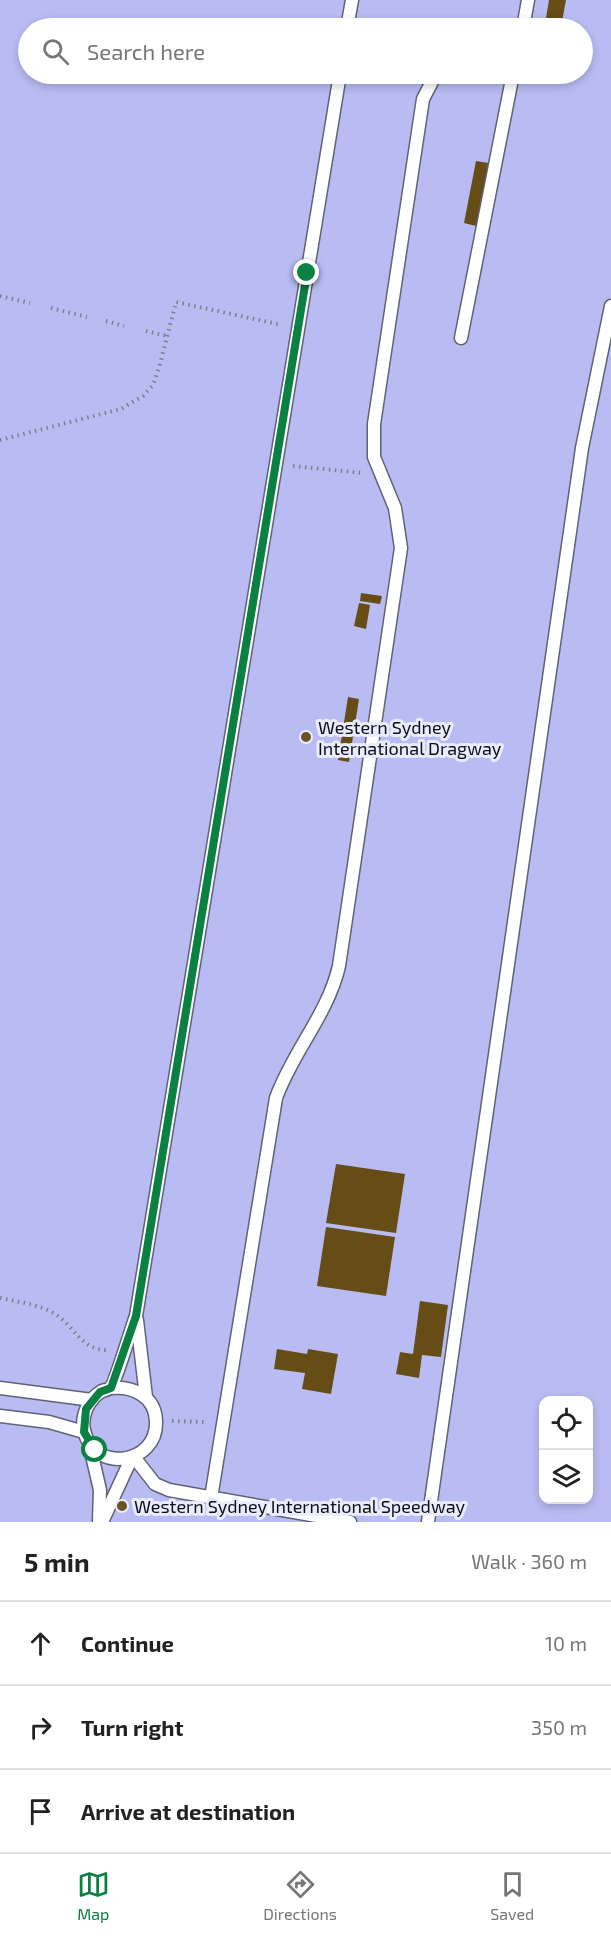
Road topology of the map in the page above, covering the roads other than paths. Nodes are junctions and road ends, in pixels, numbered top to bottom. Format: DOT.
graph roads {
  1 [pos="352,0"];
  2 [pos="528,0"];
  3 [pos="349,18"];
  4 [pos="525,18"];
  5 [pos="338,84"];
  6 [pos="431,84"];
  7 [pos="511,84"];
  8 [pos="611,306"];
  9 [pos="461,338"];
  10 [pos="136,1316"];
  11 [pos="0,1388"];
  12 [pos="111,1388"];
  13 [pos="146,1397"];
  14 [pos="92,1400"];
  15 [pos="0,1416"];
  16 [pos="86,1437"];
  17 [pos="133,1457"];
  18 [pos="211,1498"];
  19 [pos="100,1522"];
  20 [pos="350,1522"];
  21 [pos="428,1522"];
  1 -- 3 [label="lane"];
  2 -- 4 [label="lane"];
  5 -- 10 [label="lane"];
  6 -- 18 [label="lane"];
  7 -- 9 [label="lane"];
  8 -- 21 [label="lane"];
  10 -- 12 [label="lane"];
  10 -- 13 [label="lane"];
  11 -- 14 [label="lane"];
  12 -- 13 [label="lane"];
  12 -- 14 [label="lane"];
  13 -- 17 [label="lane"];
  14 -- 16 [label="lane"];
  15 -- 16 [label="lane"];
  16 -- 17 [label="lane"];
  16 -- 19 [label="lane"];
  17 -- 18 [label="lane"];
  17 -- 19 [label="lane"];
  18 -- 20 [label="lane"];
}
